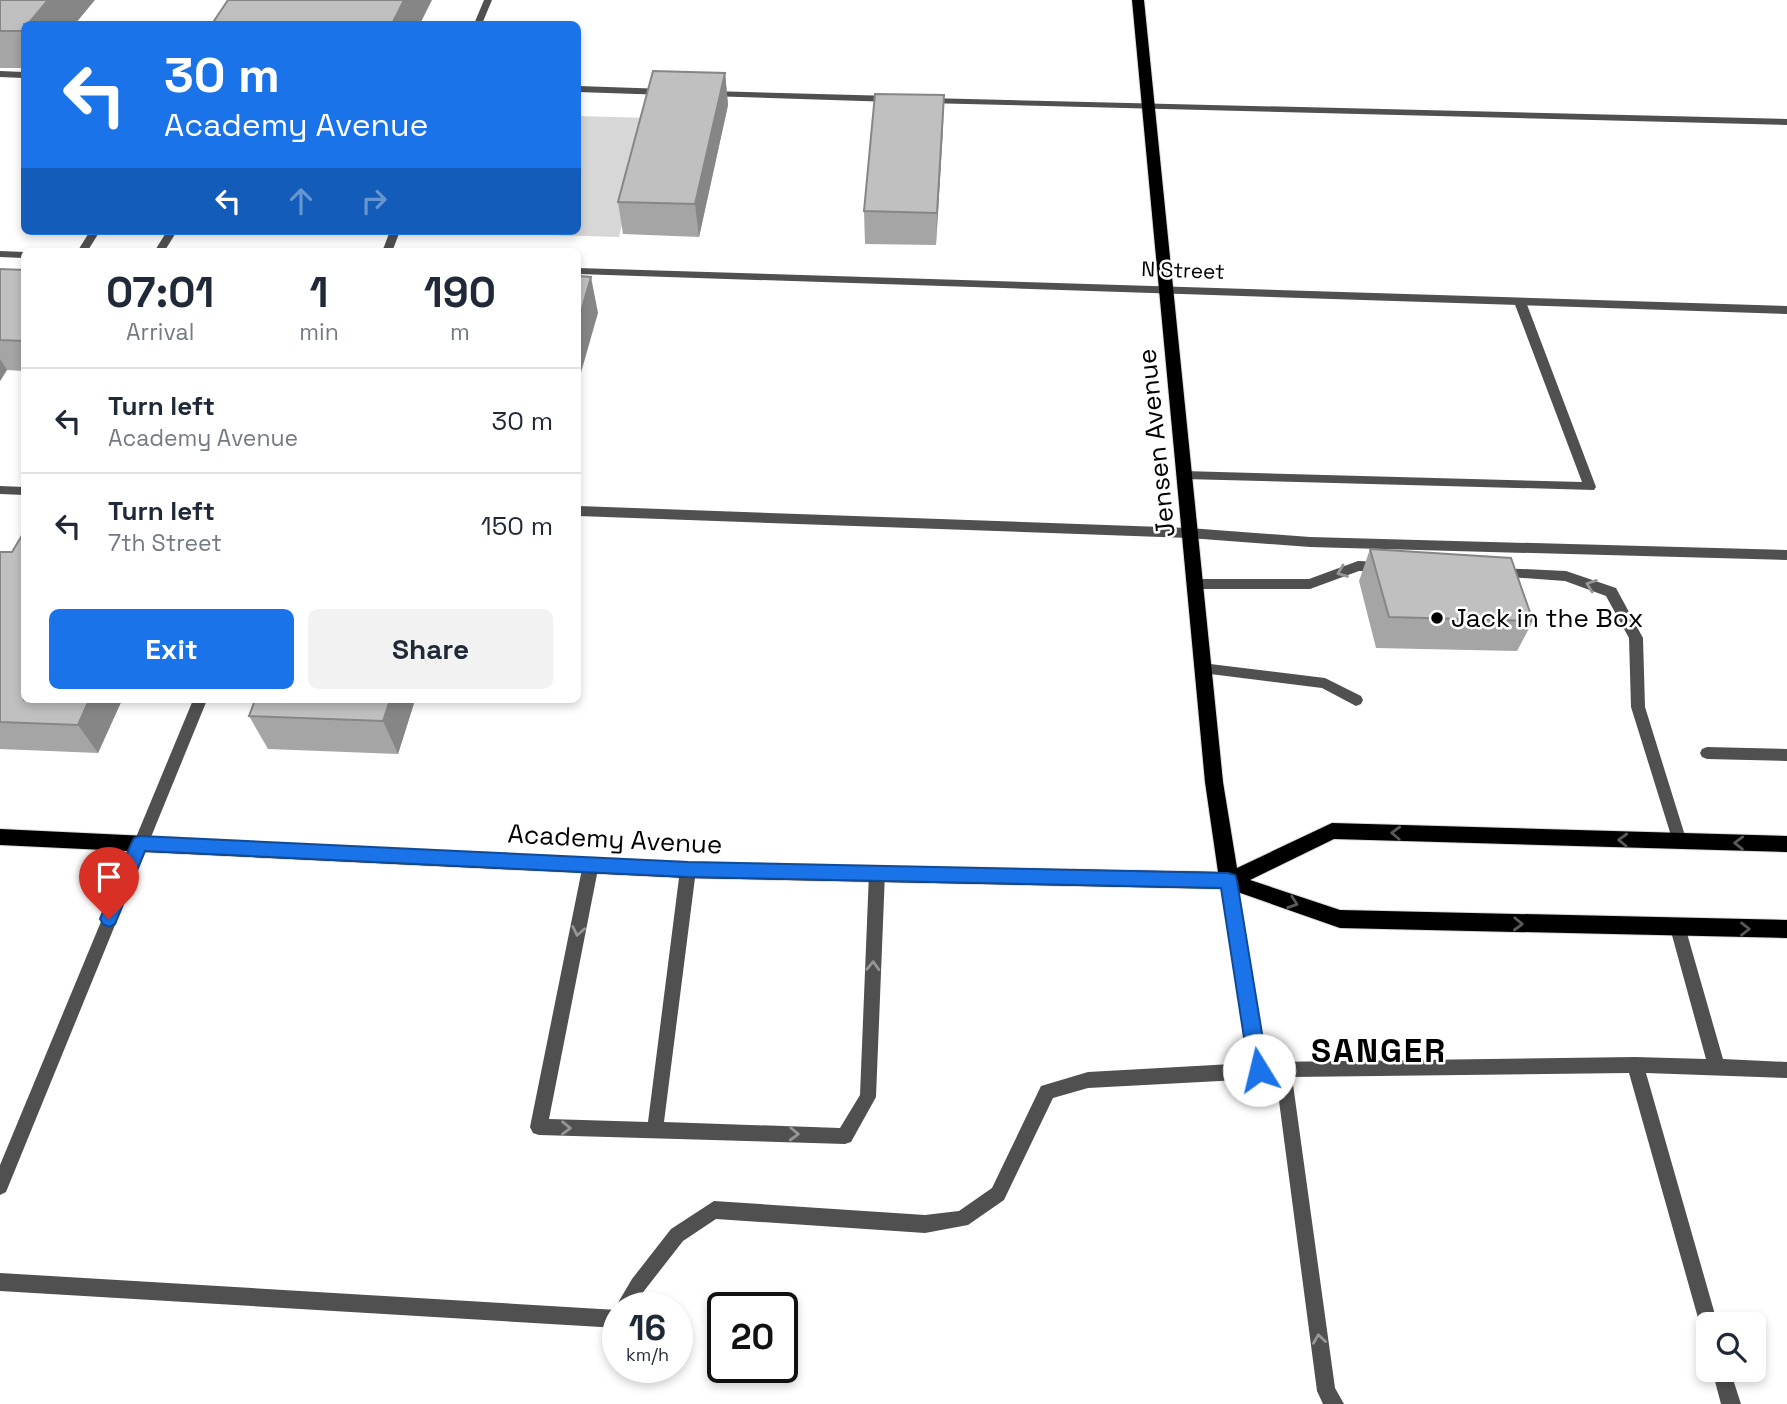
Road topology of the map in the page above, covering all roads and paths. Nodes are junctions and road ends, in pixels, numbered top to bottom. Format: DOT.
graph roads {
  1 [pos="488,0"];
  2 [pos="1138,0"];
  3 [pos="479,21"];
  4 [pos="0,75"];
  5 [pos="21,75"];
  6 [pos="581,89"];
  7 [pos="675,92"];
  8 [pos="703,93"];
  9 [pos="898,100"];
  10 [pos="912,100"];
  11 [pos="1149,108"];
  12 [pos="1787,122"];
  13 [pos="0,254"];
  14 [pos="21,255"];
  15 [pos="581,271"];
  16 [pos="1167,289"];
  17 [pos="1520,302"];
  18 [pos="1787,310"];
  19 [pos="1184,475"];
  20 [pos="0,490"];
  21 [pos="21,491"];
  22 [pos="581,511"];
  23 [pos="1189,533"];
  24 [pos="1787,555"];
  25 [pos="1400,568"];
  26 [pos="1483,572"];
  27 [pos="1194,584"];
  28 [pos="1202,668"];
  29 [pos="1356,700"];
  30 [pos="199,703"];
  31 [pos="1707,753"];
  32 [pos="1787,755"];
  33 [pos="0,837"];
  34 [pos="1680,842"];
  35 [pos="140,844"];
  36 [pos="1787,844"];
  37 [pos="591,864"];
  38 [pos="688,870"];
  39 [pos="877,873"];
  40 [pos="1228,881"];
  41 [pos="1678,928"];
  42 [pos="1787,929"];
  43 [pos="1635,1065"];
  44 [pos="1717,1068"];
  45 [pos="1259,1070"];
  46 [pos="1283,1070"];
  47 [pos="1787,1070"];
  48 [pos="655,1130"];
  49 [pos="0,1186"];
  50 [pos="0,1282"];
  51 [pos="633,1292"];
  52 [pos="1705,1312"];
  53 [pos="602,1318"];
  54 [pos="1725,1382"];
  55 [pos="1334,1404"];
  56 [pos="1731,1404"];
  1 -- 3 [label="street"];
  2 -- 11 [label="main road, Jensen Avenue"];
  4 -- 5 [label="street"];
  6 -- 7 [label="street"];
  8 -- 9 [label="street"];
  10 -- 11 [label="street"];
  11 -- 12 [label="street"];
  11 -- 16 [label="main road, Jensen Avenue"];
  13 -- 14 [label="street"];
  15 -- 16 [label="street, N Street"];
  16 -- 17 [label="street, N Street"];
  16 -- 19 [label="main road, Jensen Avenue"];
  17 -- 18 [label="street, N Street"];
  17 -- 19 [label="street"];
  19 -- 23 [label="main road, Jensen Avenue"];
  20 -- 21 [label="street"];
  22 -- 23 [label="street"];
  23 -- 24 [label="street"];
  23 -- 27 [label="main road, Jensen Avenue"];
  25 -- 27 [label="street, one-way"];
  34 -- 26 [label="street, one-way"];
  27 -- 28 [label="main road, Jensen Avenue"];
  28 -- 29 [label="street"];
  28 -- 40 [label="main road, Jensen Avenue"];
  30 -- 35 [label="street"];
  31 -- 32 [label="street"];
  33 -- 35 [label="main road, Academy Avenue"];
  36 -- 34 [label="main road, one-way"];
  34 -- 40 [label="main road, one-way"];
  35 -- 37 [label="main road, Academy Avenue"];
  35 -- 49 [label="street"];
  37 -- 38 [label="main road, Academy Avenue"];
  37 -- 48 [label="street, one-way"];
  38 -- 39 [label="main road, Academy Avenue"];
  38 -- 48 [label="street"];
  39 -- 40 [label="main road, Academy Avenue"];
  48 -- 39 [label="street, one-way"];
  40 -- 41 [label="main road, one-way"];
  40 -- 45 [label="street"];
  41 -- 42 [label="main road, one-way"];
  41 -- 44 [label="street"];
  43 -- 44 [label="street"];
  43 -- 46 [label="street"];
  43 -- 52 [label="street"];
  44 -- 47 [label="street"];
  45 -- 46 [label="street"];
  45 -- 51 [label="street"];
  55 -- 46 [label="street, one-way"];
  50 -- 53 [label="street"];
  54 -- 56 [label="street"];
}
